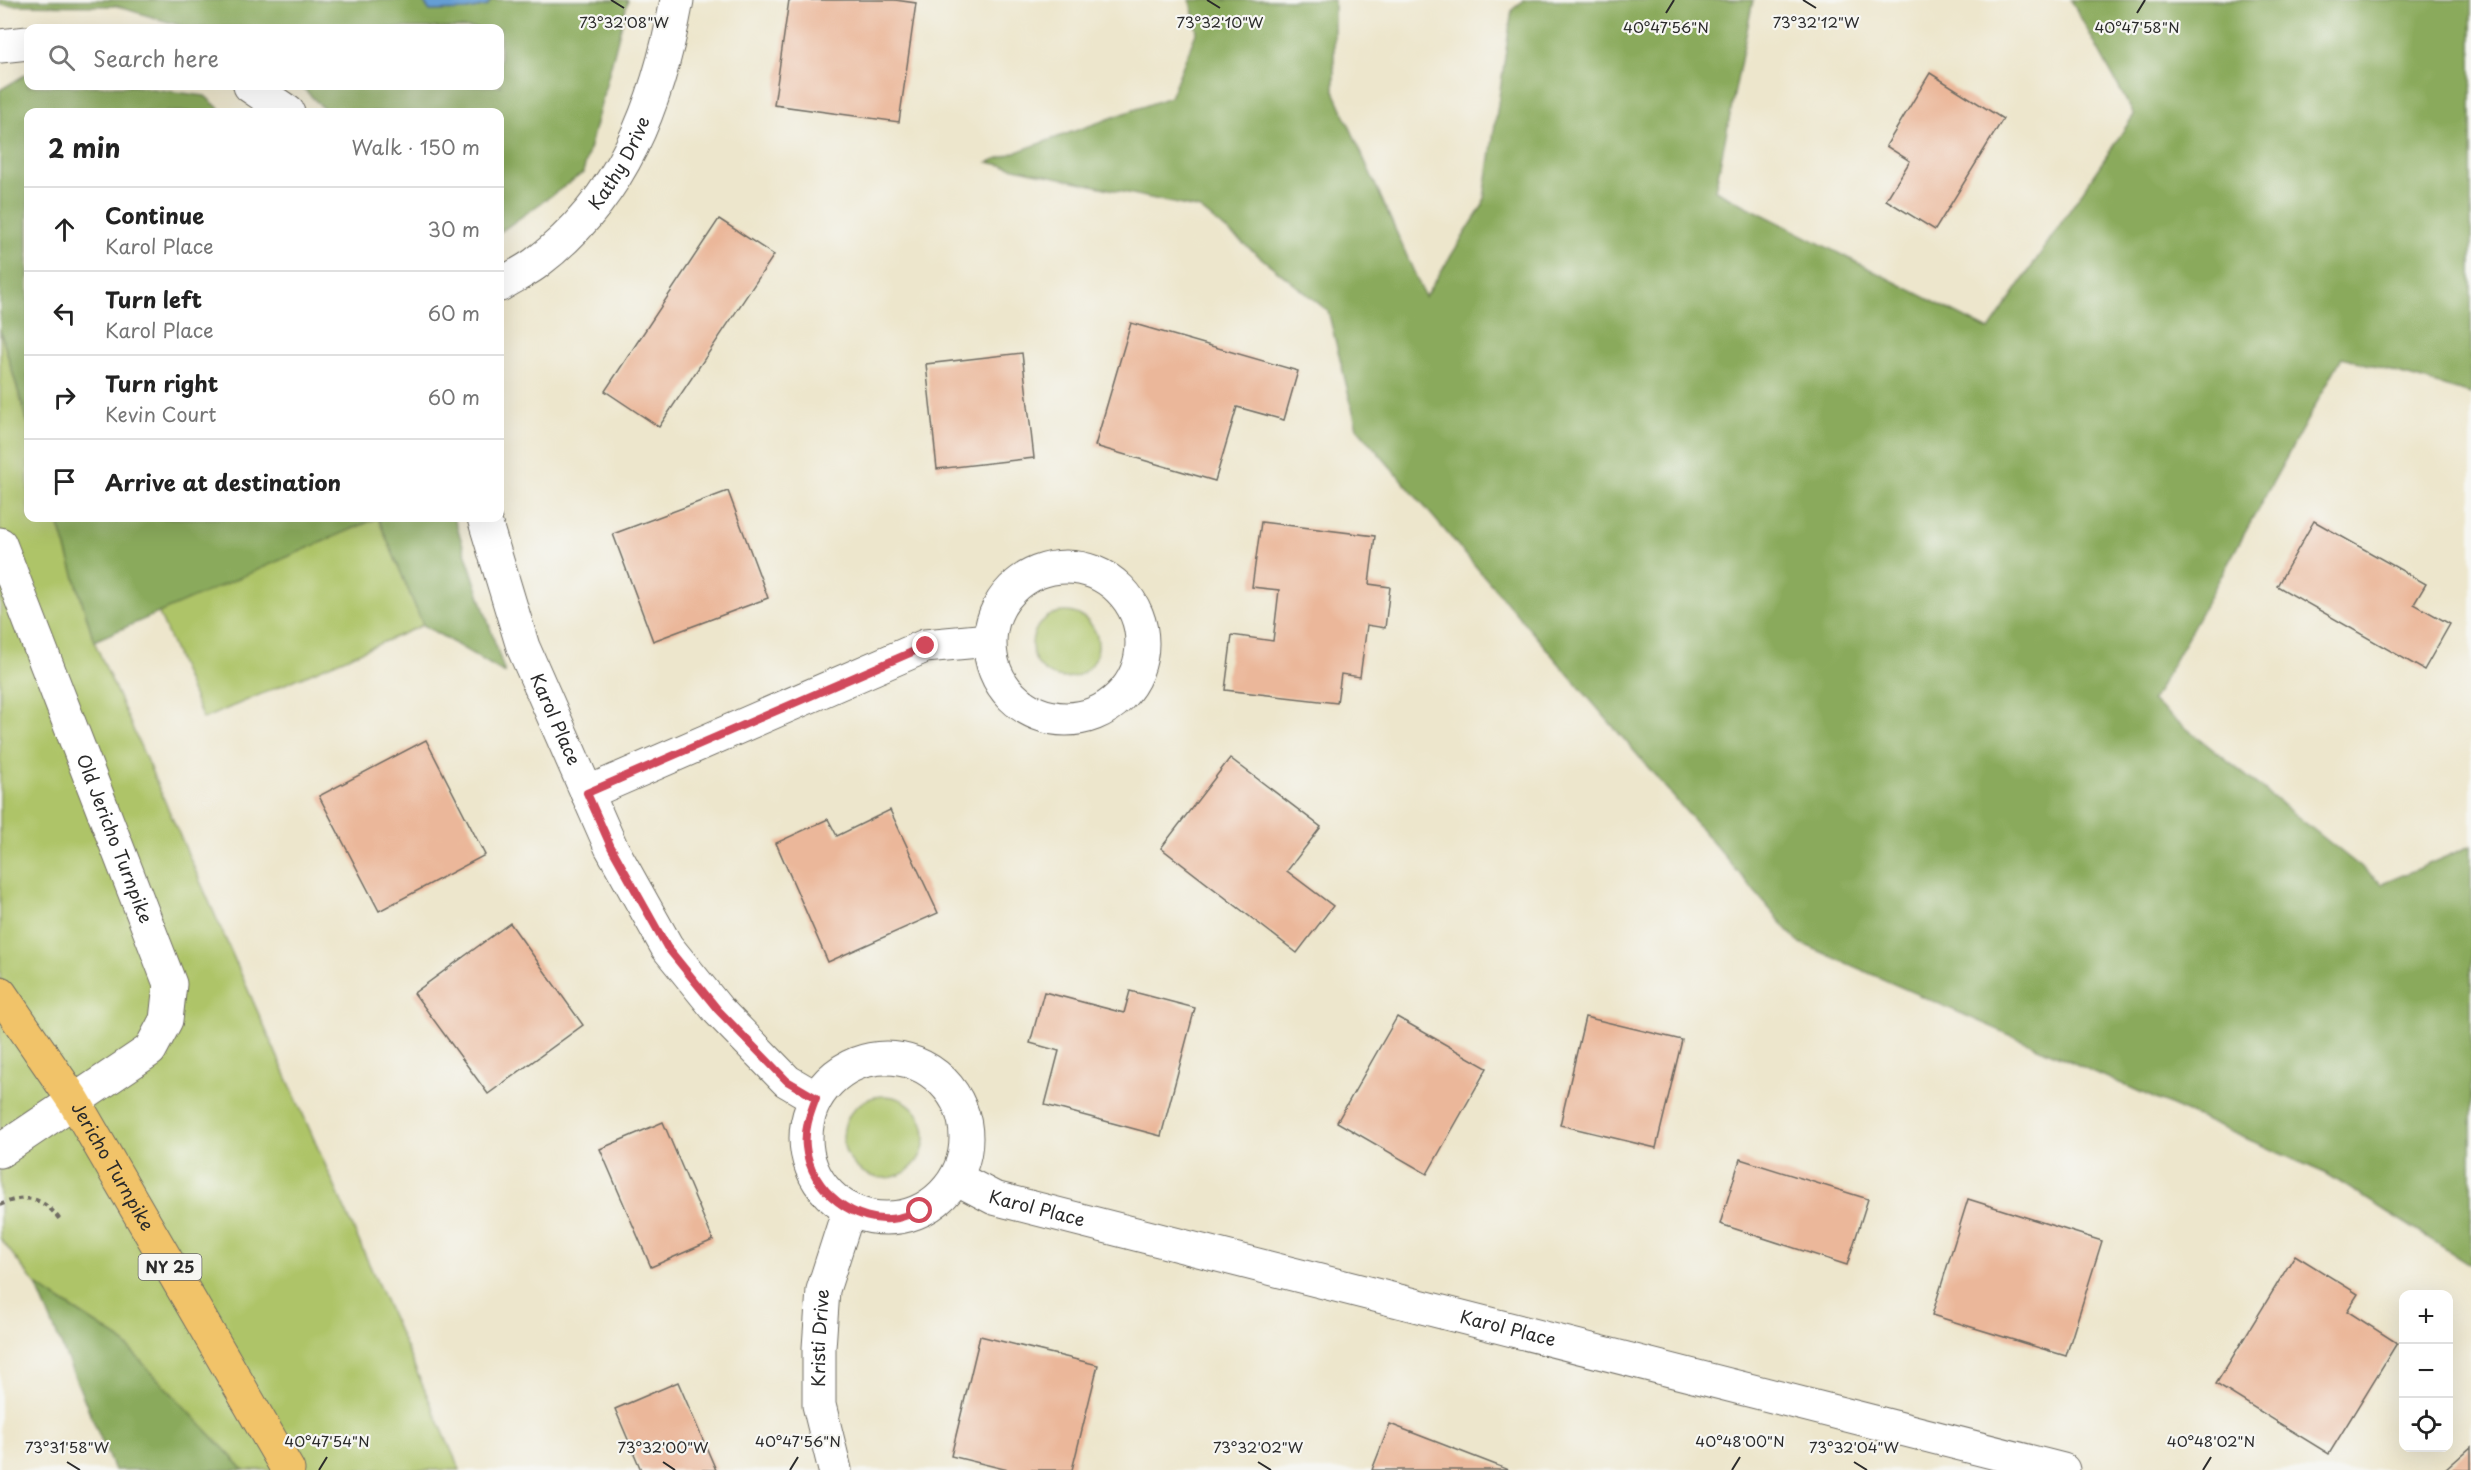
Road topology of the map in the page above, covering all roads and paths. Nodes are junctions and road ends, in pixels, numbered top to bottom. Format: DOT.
graph roads {
  1 [pos="677,0"];
  2 [pos="24,44"];
  3 [pos="0,46"];
  4 [pos="256,90"];
  5 [pos="282,108"];
  6 [pos="504,283"];
  7 [pos="485,522"];
  8 [pos="0,544"];
  9 [pos="989,640"];
  10 [pos="587,793"];
  11 [pos="0,993"];
  12 [pos="816,1098"];
  13 [pos="74,1101"];
  14 [pos="0,1151"];
  15 [pos="956,1178"];
  16 [pos="0,1205"];
  17 [pos="849,1209"];
  18 [pos="60,1220"];
  19 [pos="288,1470"];
  20 [pos="835,1470"];
  21 [pos="2063,1470"];
  1 -- 6 [label="street, Kathy Drive"];
  2 -- 3 [label="street"];
  4 -- 5 [label="street"];
  7 -- 10 [label="street, Karol Place"];
  8 -- 13 [label="street, Old Jericho Turnpike"];
  9 -- 9 [label="street"];
  9 -- 10 [label="street"];
  10 -- 12 [label="street, Karol Place"];
  11 -- 13 [label="main road, Jericho Turnpike / NY 25"];
  12 -- 15 [label="street"];
  12 -- 17 [label="street"];
  13 -- 14 [label="street, Old Jericho Turnpike"];
  13 -- 19 [label="main road, Jericho Turnpike / NY 25"];
  15 -- 17 [label="street"];
  15 -- 21 [label="street, Karol Place"];
  16 -- 18 [label="path"];
  17 -- 20 [label="street, Kristi Drive"];
}
